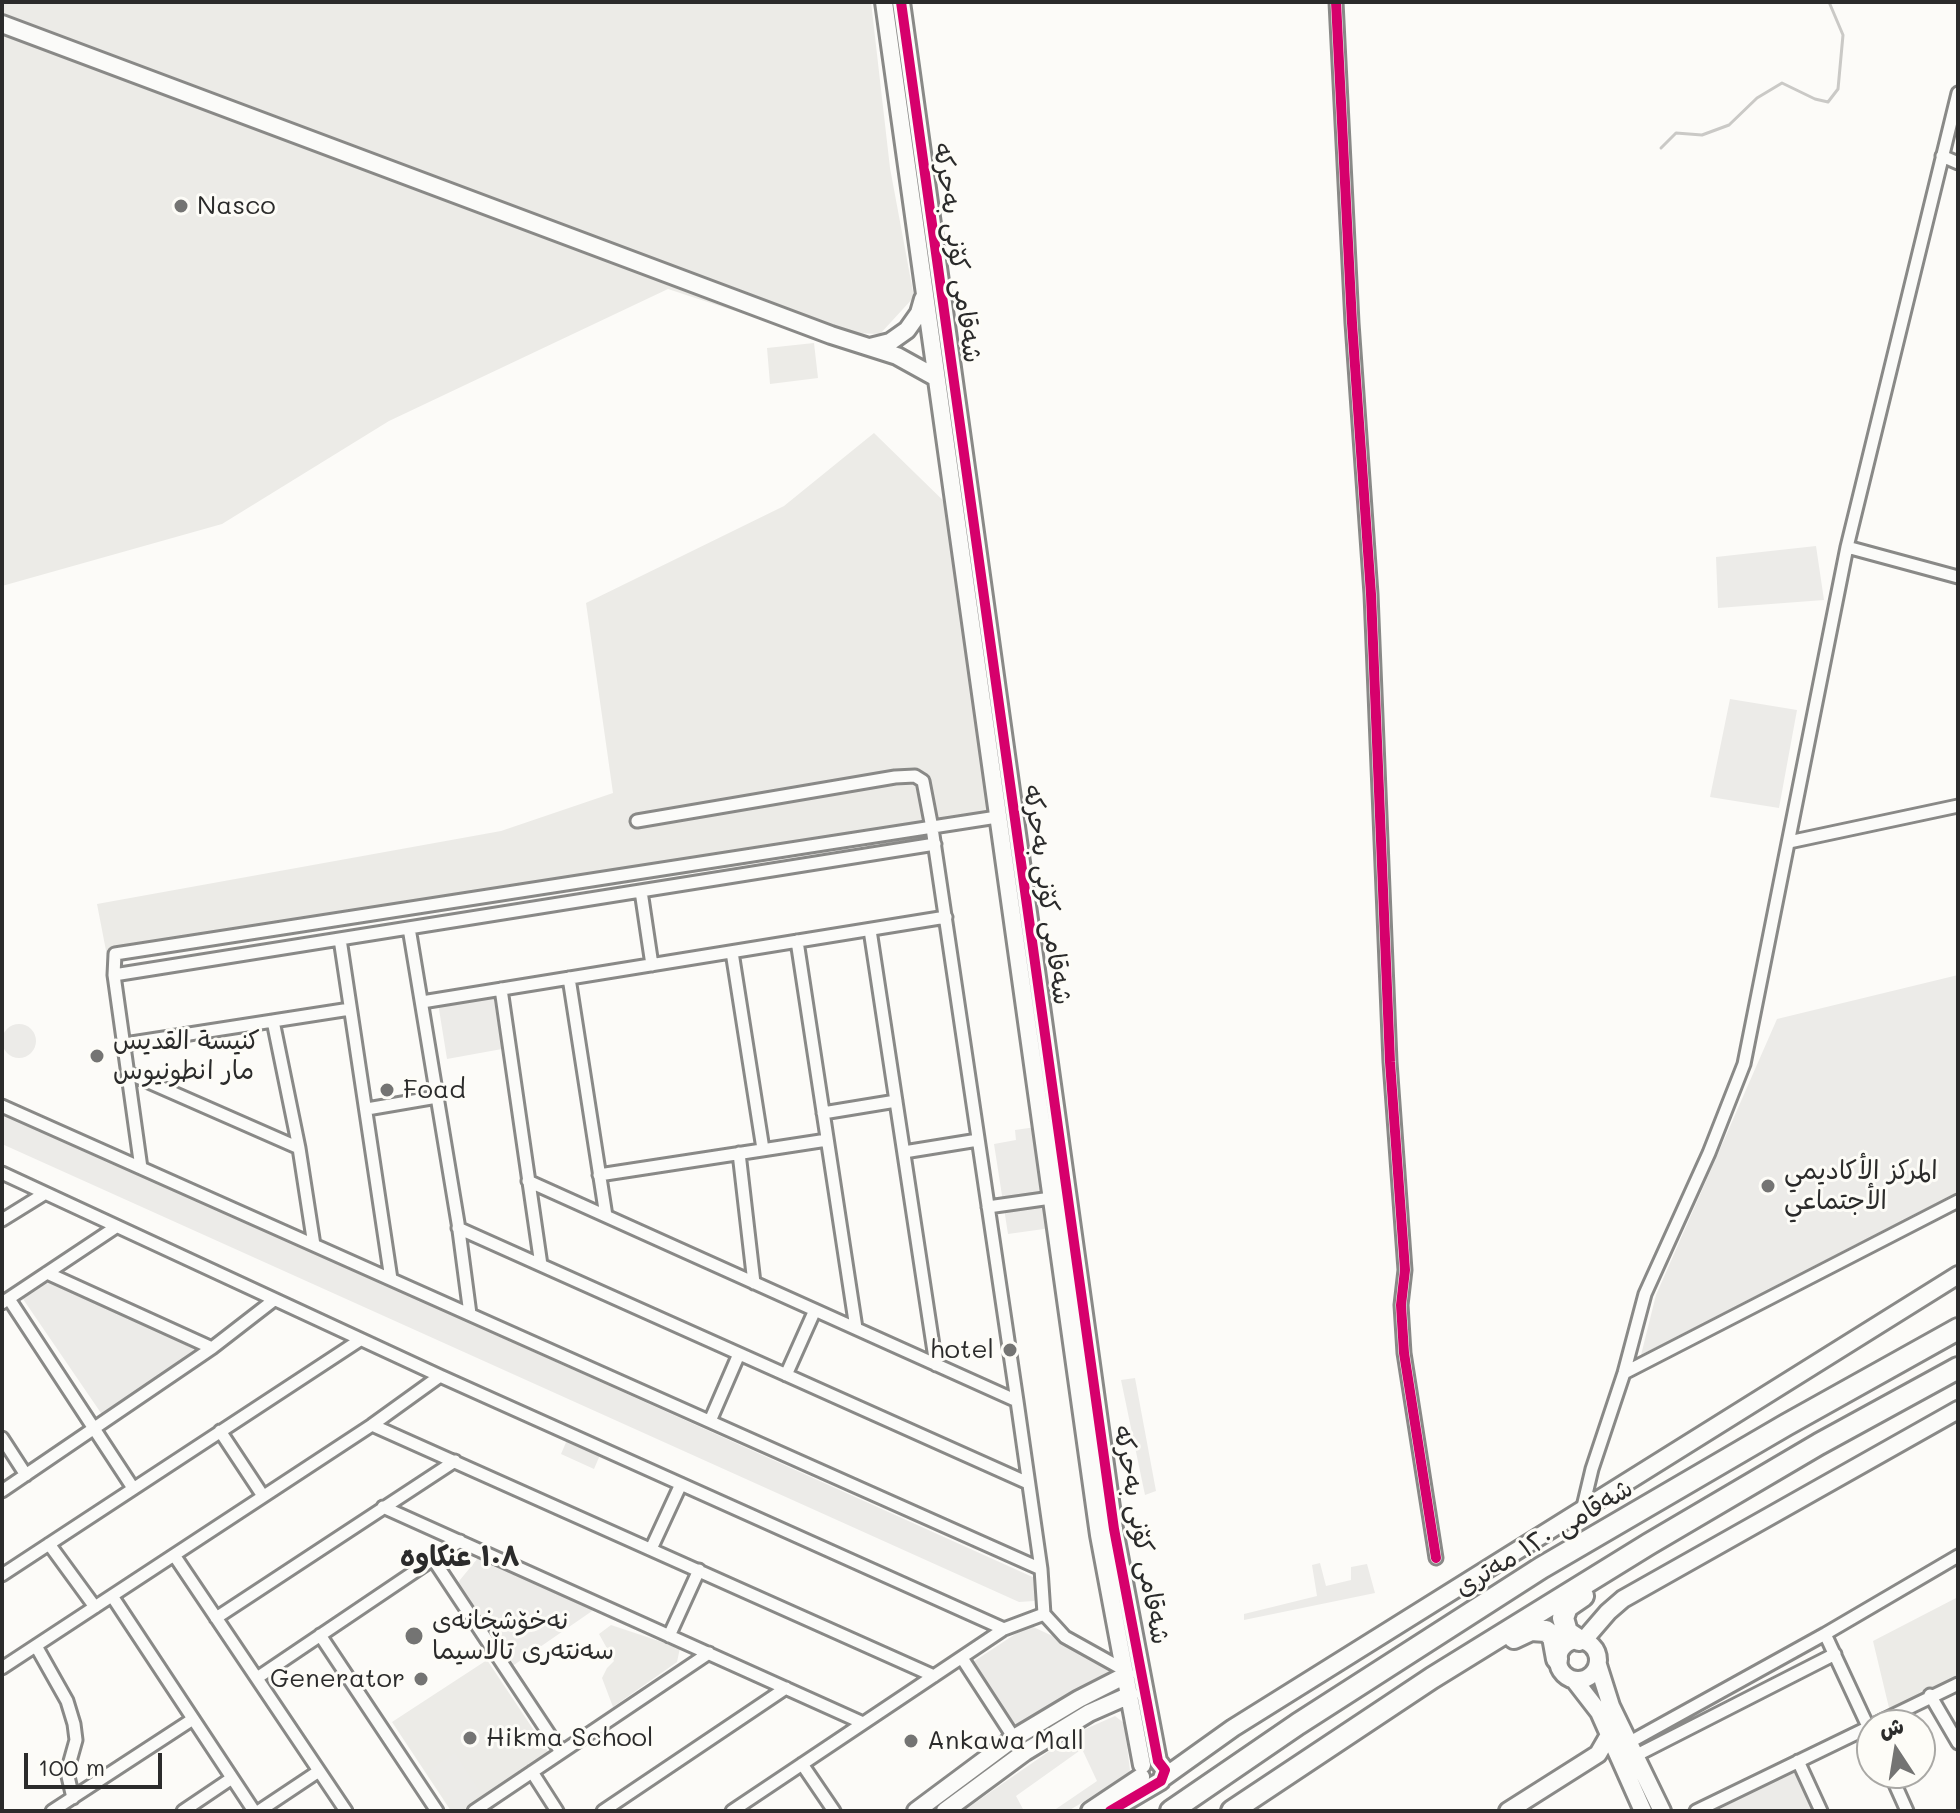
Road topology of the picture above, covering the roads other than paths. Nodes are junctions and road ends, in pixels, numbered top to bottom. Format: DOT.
graph roads {
  1 [pos="884,2"];
  2 [pos="901,2"];
  3 [pos="1336,2"];
  4 [pos="2,24"];
  5 [pos="1958,93"];
  6 [pos="1942,156"];
  7 [pos="1958,163"];
  8 [pos="924,292"];
  9 [pos="869,347"];
  10 [pos="935,377"];
  11 [pos="1847,547"];
  12 [pos="1958,577"];
  13 [pos="1958,806"];
  14 [pos="997,817"];
  15 [pos="637,821"];
  16 [pos="932,828"];
  17 [pos="1789,842"];
  18 [pos="935,844"];
  19 [pos="641,891"];
  20 [pos="946,917"];
  21 [pos="409,928"];
  22 [pos="870,930"];
  23 [pos="340,939"];
  24 [pos="797,941"];
  25 [pos="732,952"];
  26 [pos="652,965"];
  27 [pos="114,975"];
  28 [pos="569,978"];
  29 [pos="501,989"];
  30 [pos="422,1002"];
  31 [pos="350,1009"];
  32 [pos="273,1021"];
  33 [pos="125,1044"];
  34 [pos="128,1073"];
  35 [pos="437,1097"];
  36 [pos="896,1101"];
  37 [pos="2,1106"];
  38 [pos="367,1109"];
  39 [pos="823,1113"];
  40 [pos="827,1140"];
  41 [pos="978,1140"];
  42 [pos="299,1148"];
  43 [pos="763,1149"];
  44 [pos="904,1152"];
  45 [pos="739,1153"];
  46 [pos="141,1168"];
  47 [pos="2,1173"];
  48 [pos="599,1175"];
  49 [pos="528,1181"];
  50 [pos="44,1194"];
  51 [pos="1051,1198"];
  52 [pos="1958,1201"];
  53 [pos="988,1207"];
  54 [pos="606,1216"];
  55 [pos="2,1220"];
  56 [pos="116,1227"];
  57 [pos="458,1228"];
  58 [pos="314,1245"];
  59 [pos="541,1265"];
  60 [pos="47,1273"];
  61 [pos="1958,1275"];
  62 [pos="391,1279"];
  63 [pos="754,1283"];
  64 [pos="274,1300"];
  65 [pos="5,1301"];
  66 [pos="815,1310"];
  67 [pos="470,1314"];
  68 [pos="856,1328"];
  69 [pos="1958,1329"];
  70 [pos="360,1340"];
  71 [pos="212,1348"];
  72 [pos="739,1354"];
  73 [pos="936,1365"];
  74 [pos="1958,1368"];
  75 [pos="1624,1373"];
  76 [pos="786,1375"];
  77 [pos="440,1376"];
  78 [pos="1017,1401"];
  79 [pos="1958,1410"];
  80 [pos="710,1421"];
  81 [pos="372,1425"];
  82 [pos="93,1427"];
  83 [pos="220,1431"];
  84 [pos="2,1438"];
  85 [pos="455,1461"];
  86 [pos="26,1475"];
  87 [pos="1028,1483"];
  88 [pos="681,1484"];
  89 [pos="133,1488"];
  90 [pos="2,1491"];
  91 [pos="263,1496"];
  92 [pos="383,1507"];
  93 [pos="1582,1511"];
  94 [pos="460,1541"];
  95 [pos="49,1544"];
  96 [pos="651,1549"];
  97 [pos="174,1555"];
  98 [pos="1958,1556"];
  99 [pos="1436,1558"];
  100 [pos="433,1559"];
  101 [pos="1622,1560"];
  102 [pos="1041,1569"];
  103 [pos="699,1570"];
  104 [pos="2,1575"];
  105 [pos="1659,1579"];
  106 [pos="112,1596"];
  107 [pos="95,1607"];
  108 [pos="1044,1614"];
  109 [pos="216,1618"];
  110 [pos="1004,1629"];
  111 [pos="1825,1634"];
  112 [pos="320,1635"];
  113 [pos="669,1636"];
  114 [pos="1581,1640"];
  115 [pos="36,1646"];
  116 [pos="709,1653"];
  117 [pos="1835,1654"];
  118 [pos="962,1658"];
  119 [pos="1557,1659"];
  120 [pos="1598,1661"];
  121 [pos="1452,1665"];
  122 [pos="2,1668"];
  123 [pos="1126,1673"];
  124 [pos="934,1676"];
  125 [pos="257,1678"];
  126 [pos="1575,1681"];
  127 [pos="1958,1684"];
  128 [pos="786,1688"];
  129 [pos="1093,1691"];
  130 [pos="1130,1695"];
  131 [pos="1930,1695"];
  132 [pos="1100,1707"];
  133 [pos="1860,1709"];
  134 [pos="1906,1709"];
  135 [pos="193,1719"];
  136 [pos="863,1723"];
  137 [pos="1609,1735"];
  138 [pos="1856,1736"];
  139 [pos="1014,1738"];
  140 [pos="1958,1743"];
  141 [pos="561,1752"];
  142 [pos="1629,1753"];
  143 [pos="1798,1761"];
  144 [pos="802,1764"];
  145 [pos="319,1771"];
  146 [pos="1153,1771"];
  147 [pos="532,1772"];
  148 [pos="232,1778"];
  149 [pos="1897,1789"];
  150 [pos="1539,1792"];
  151 [pos="69,1804"];
  152 [pos="618,1807"];
  153 [pos="52,1811"];
  154 [pos="183,1811"];
  155 [pos="256,1811"];
  156 [pos="346,1811"];
  157 [pos="437,1811"];
  158 [pos="474,1811"];
  159 [pos="557,1811"];
  160 [pos="603,1811"];
  161 [pos="732,1811"];
  162 [pos="834,1811"];
  163 [pos="916,1811"];
  164 [pos="945,1811"];
  165 [pos="1090,1811"];
  166 [pos="1110,1811"];
  167 [pos="1171,1811"];
  168 [pos="1232,1811"];
  169 [pos="1508,1811"];
  170 [pos="1643,1811"];
  171 [pos="1662,1811"];
  172 [pos="1696,1811"];
  173 [pos="1821,1811"];
  174 [pos="1907,1811"];
  1 -- 8 [label="street, شەقامی کۆنی بەحرکە"];
  2 -- 146 [label="street, شەقامی کۆنی بەحرکە"];
  3 -- 99 [label="street"];
  4 -- 9 [label="street"];
  5 -- 6 [label="street"];
  6 -- 7 [label="street"];
  6 -- 11 [label="street"];
  8 -- 9 [label="street"];
  8 -- 10 [label="street, شەقامی کۆنی بەحرکە"];
  9 -- 10 [label="street"];
  10 -- 14 [label="street, شەقامی کۆنی بەحرکە"];
  11 -- 12 [label="street"];
  11 -- 17 [label="street"];
  13 -- 17 [label="street"];
  14 -- 16 [label="street"];
  14 -- 51 [label="street, شەقامی کۆنی بەحرکە"];
  15 -- 16 [label="street"];
  16 -- 18 [label="street"];
  16 -- 27 [label="street"];
  17 -- 75 [label="street"];
  18 -- 19 [label="street"];
  18 -- 20 [label="street"];
  19 -- 21 [label="street"];
  19 -- 26 [label="street"];
  20 -- 22 [label="street"];
  20 -- 41 [label="street"];
  21 -- 23 [label="street"];
  21 -- 30 [label="street"];
  22 -- 24 [label="street"];
  22 -- 36 [label="street"];
  23 -- 27 [label="street"];
  23 -- 31 [label="street"];
  24 -- 25 [label="street"];
  24 -- 39 [label="street"];
  25 -- 26 [label="street"];
  25 -- 43 [label="street"];
  26 -- 28 [label="street"];
  27 -- 33 [label="street"];
  28 -- 29 [label="street"];
  28 -- 48 [label="street"];
  29 -- 30 [label="street"];
  29 -- 49 [label="street"];
  30 -- 35 [label="street"];
  31 -- 32 [label="street"];
  31 -- 38 [label="street"];
  32 -- 33 [label="street"];
  32 -- 42 [label="street"];
  33 -- 34 [label="street"];
  34 -- 42 [label="street"];
  34 -- 46 [label="street"];
  35 -- 38 [label="street"];
  35 -- 57 [label="street"];
  36 -- 39 [label="street"];
  36 -- 44 [label="street"];
  37 -- 46 [label="street"];
  38 -- 62 [label="street"];
  39 -- 40 [label="street"];
  40 -- 43 [label="street"];
  40 -- 68 [label="street"];
  41 -- 44 [label="street"];
  41 -- 53 [label="street"];
  42 -- 58 [label="street"];
  43 -- 45 [label="street"];
  44 -- 73 [label="street"];
  45 -- 48 [label="street"];
  45 -- 63 [label="street"];
  46 -- 58 [label="street"];
  47 -- 50 [label="street"];
  48 -- 54 [label="street"];
  49 -- 54 [label="street"];
  49 -- 59 [label="street"];
  50 -- 55 [label="street"];
  50 -- 56 [label="street"];
  51 -- 53 [label="street"];
  51 -- 123 [label="street, شەقامی کۆنی بەحرکە"];
  52 -- 75 [label="street"];
  53 -- 78 [label="street"];
  54 -- 63 [label="street"];
  56 -- 60 [label="street"];
  56 -- 64 [label="street"];
  57 -- 59 [label="street"];
  57 -- 67 [label="street"];
  58 -- 62 [label="street"];
  59 -- 72 [label="street"];
  60 -- 65 [label="street"];
  60 -- 71 [label="street"];
  61 -- 93 [label="street"];
  62 -- 67 [label="street"];
  63 -- 66 [label="street"];
  64 -- 70 [label="street"];
  64 -- 71 [label="street"];
  65 -- 82 [label="street"];
  66 -- 68 [label="street"];
  66 -- 76 [label="street"];
  67 -- 80 [label="street"];
  68 -- 73 [label="street"];
  69 -- 167 [label="highway, شەقامی ١٢٠ مەتری"];
  70 -- 77 [label="street"];
  70 -- 83 [label="street"];
  71 -- 82 [label="street"];
  72 -- 76 [label="street"];
  72 -- 80 [label="street"];
  73 -- 78 [label="street"];
  74 -- 101 [label="highway"];
  75 -- 93 [label="street"];
  76 -- 87 [label="street"];
  77 -- 81 [label="street"];
  77 -- 88 [label="street"];
  78 -- 87 [label="street"];
  79 -- 105 [label="street"];
  80 -- 102 [label="street"];
  81 -- 85 [label="street"];
  81 -- 91 [label="street"];
  82 -- 86 [label="street"];
  82 -- 89 [label="street"];
  83 -- 89 [label="street"];
  83 -- 91 [label="street"];
  84 -- 86 [label="street"];
  85 -- 92 [label="street"];
  85 -- 96 [label="street"];
  86 -- 90 [label="street"];
  87 -- 102 [label="street"];
  88 -- 96 [label="street"];
  88 -- 110 [label="street"];
  89 -- 95 [label="street"];
  91 -- 97 [label="street"];
  92 -- 94 [label="street"];
  92 -- 109 [label="street"];
  93 -- 146 [label="street"];
  94 -- 100 [label="street"];
  94 -- 113 [label="street"];
  95 -- 104 [label="street"];
  95 -- 107 [label="street"];
  96 -- 103 [label="street"];
  97 -- 106 [label="street"];
  97 -- 109 [label="street"];
  98 -- 111 [label="street"];
  100 -- 112 [label="street"];
  100 -- 141 [label="street"];
  101 -- 114 [label="highway"];
  101 -- 121 [label="highway"];
  102 -- 108 [label="street"];
  103 -- 113 [label="street"];
  103 -- 124 [label="street"];
  105 -- 114 [label="street"];
  105 -- 120 [label="street"];
  106 -- 107 [label="street"];
  106 -- 135 [label="street"];
  107 -- 115 [label="street"];
  108 -- 110 [label="street"];
  108 -- 123 [label="street"];
  109 -- 125 [label="street"];
  110 -- 118 [label="street"];
  111 -- 117 [label="street"];
  111 -- 142 [label="street"];
  112 -- 125 [label="street"];
  112 -- 157 [label="street"];
  113 -- 116 [label="street"];
  114 -- 119 [label="street"];
  114 -- 120 [label="street"];
  115 -- 122 [label="street"];
  115 -- 151 [label="street"];
  116 -- 128 [label="street"];
  116 -- 141 [label="street"];
  117 -- 133 [label="street"];
  117 -- 142 [label="street"];
  118 -- 124 [label="street"];
  118 -- 139 [label="street"];
  119 -- 121 [label="highway"];
  119 -- 126 [label="street"];
  120 -- 126 [label="street"];
  120 -- 142 [label="street"];
  121 -- 168 [label="highway"];
  123 -- 129 [label="street"];
  123 -- 130 [label="street, شەقامی کۆنی بەحرکە"];
  124 -- 136 [label="street"];
  125 -- 145 [label="street"];
  126 -- 137 [label="street"];
  127 -- 131 [label="street"];
  128 -- 136 [label="street"];
  128 -- 152 [label="street"];
  129 -- 132 [label="street"];
  129 -- 139 [label="street"];
  130 -- 132 [label="street"];
  130 -- 146 [label="street, شەقامی کۆنی بەحرکە"];
  131 -- 134 [label="street"];
  131 -- 140 [label="street"];
  132 -- 164 [label="street"];
  135 -- 148 [label="street"];
  135 -- 151 [label="street"];
  136 -- 144 [label="street"];
  137 -- 142 [label="street"];
  137 -- 150 [label="street"];
  138 -- 143 [label="street"];
  139 -- 163 [label="street"];
  141 -- 147 [label="street"];
  142 -- 150 [label="street"];
  142 -- 170 [label="street"];
  142 -- 171 [label="street"];
  143 -- 172 [label="street"];
  143 -- 173 [label="street"];
  144 -- 161 [label="street"];
  144 -- 162 [label="street"];
  145 -- 155 [label="street"];
  145 -- 156 [label="street"];
  146 -- 165 [label="street"];
  146 -- 166 [label="street"];
  147 -- 158 [label="street"];
  147 -- 159 [label="street"];
  148 -- 154 [label="street"];
  148 -- 155 [label="street"];
  149 -- 174 [label="street"];
  150 -- 169 [label="street"];
  151 -- 153 [label="street"];
  152 -- 160 [label="street"];
}
